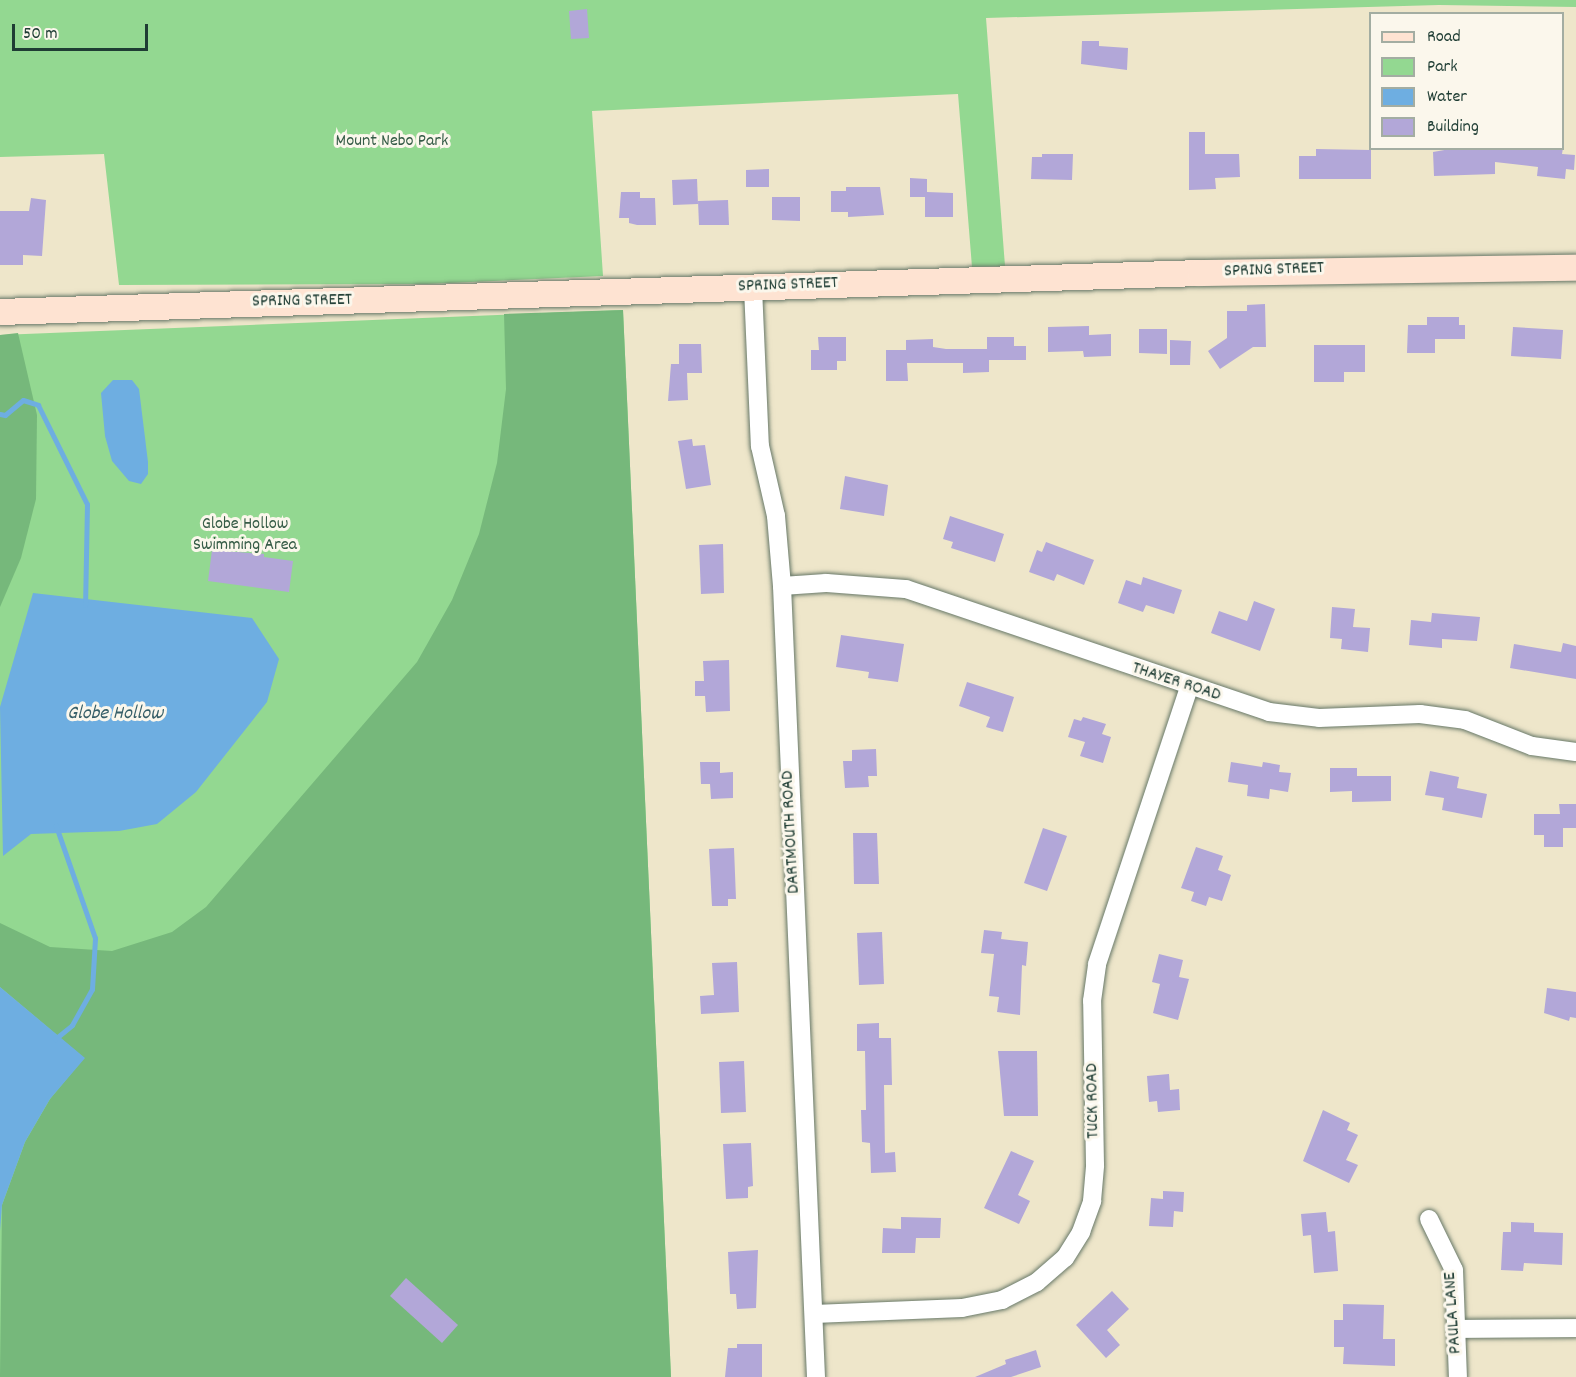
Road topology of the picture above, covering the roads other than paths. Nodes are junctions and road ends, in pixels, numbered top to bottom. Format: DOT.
graph roads {
  1 [pos="1576,268"];
  2 [pos="753,288"];
  3 [pos="0,312"];
  4 [pos="782,586"];
  5 [pos="1189,688"];
  6 [pos="1576,752"];
  7 [pos="1429,1218"];
  8 [pos="814,1314"];
  9 [pos="1576,1328"];
  10 [pos="1458,1329"];
  11 [pos="816,1377"];
  12 [pos="1458,1377"];
  1 -- 2 [label="street, SPRING STREET"];
  2 -- 3 [label="street, SPRING STREET"];
  2 -- 4 [label="street, DARTMOUTH ROAD"];
  4 -- 5 [label="street, THAYER ROAD"];
  4 -- 8 [label="street, DARTMOUTH ROAD"];
  5 -- 6 [label="street, THAYER ROAD"];
  5 -- 8 [label="street, TUCK ROAD"];
  7 -- 10 [label="street, PAULA LANE"];
  8 -- 11 [label="street, DARTMOUTH ROAD"];
  9 -- 10 [label="street"];
  10 -- 12 [label="street, PAULA LANE"];
}
